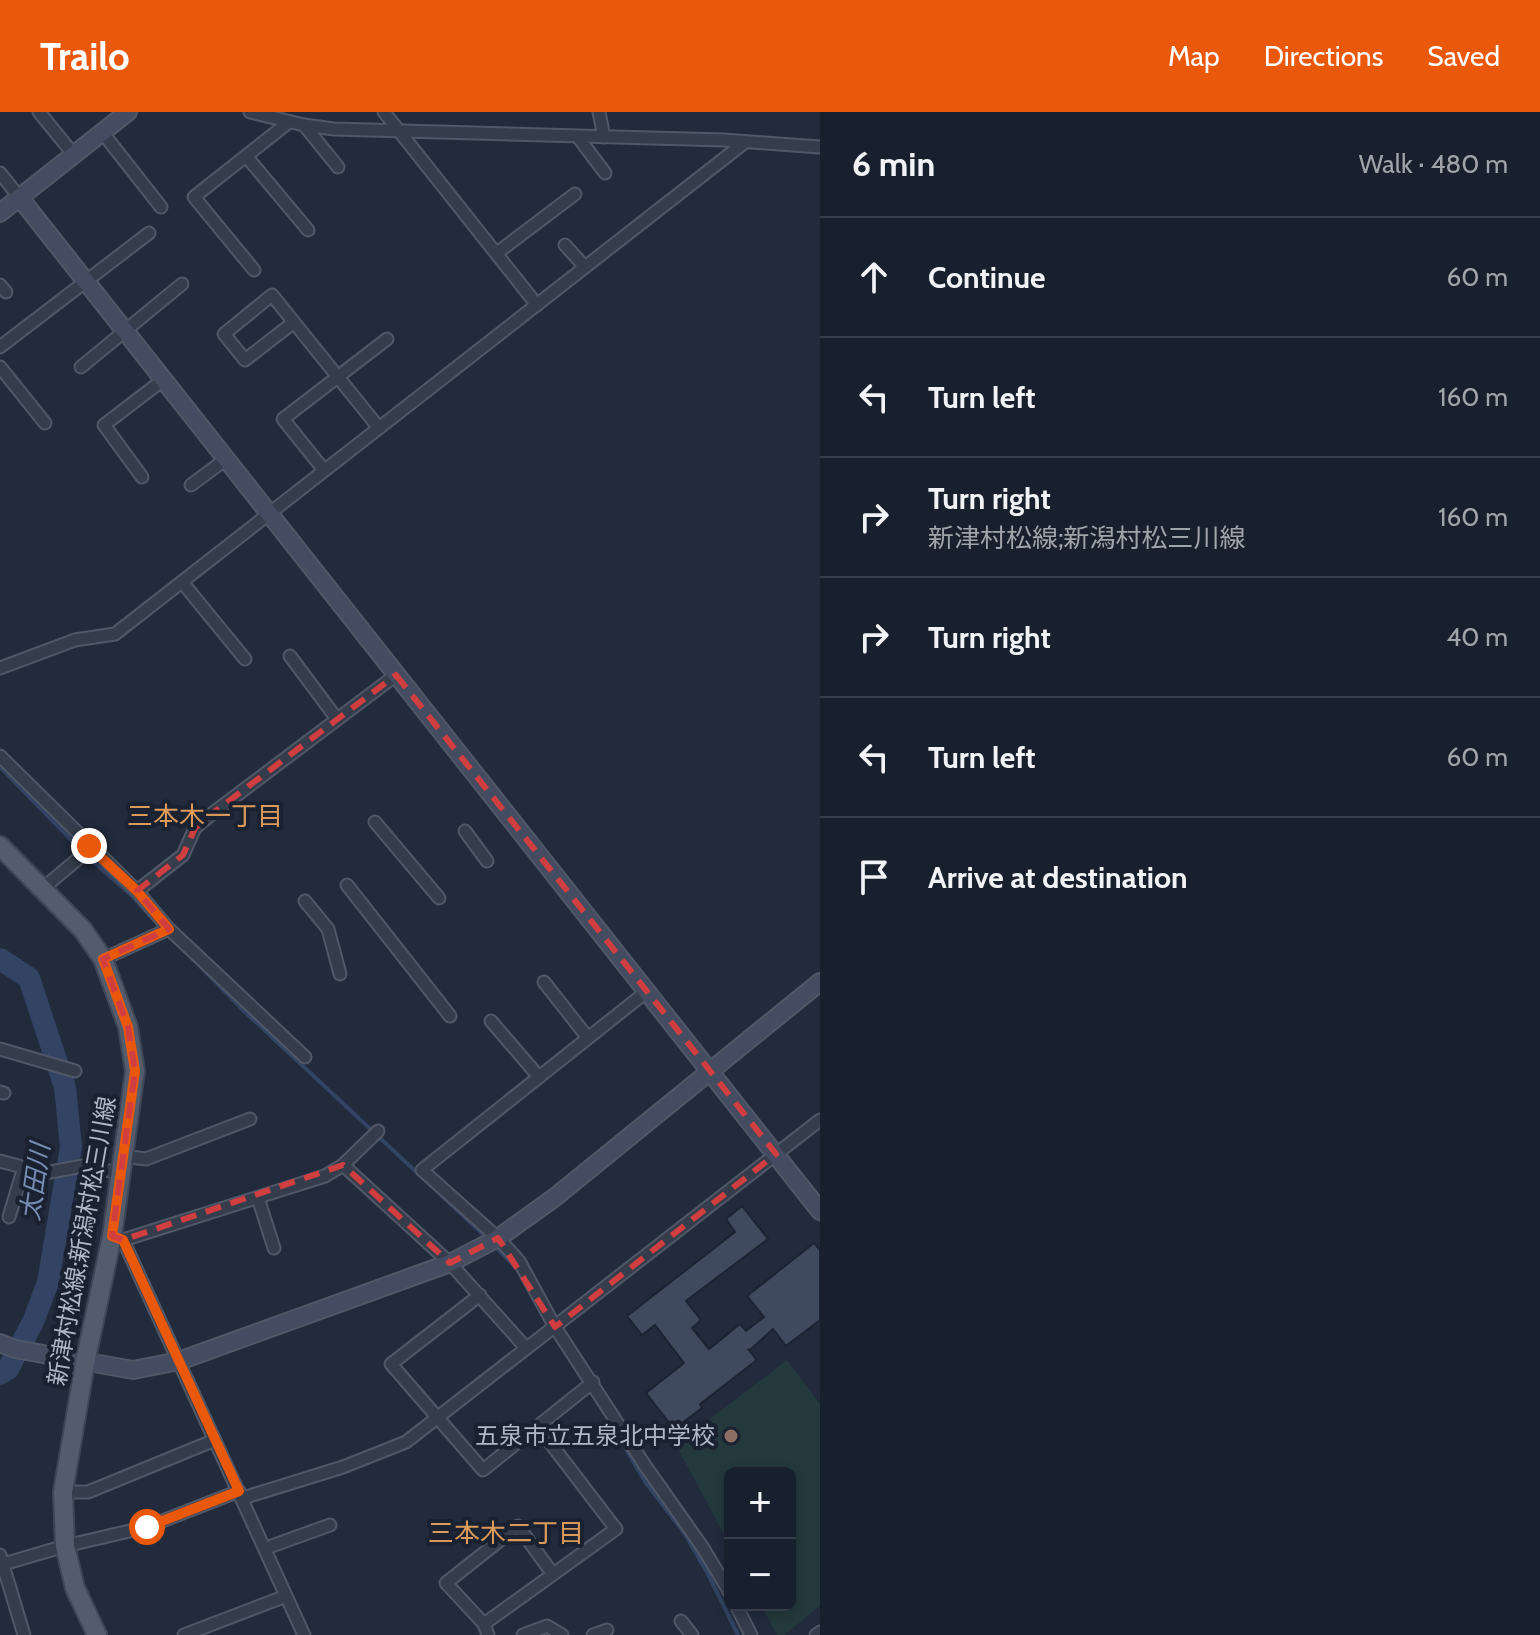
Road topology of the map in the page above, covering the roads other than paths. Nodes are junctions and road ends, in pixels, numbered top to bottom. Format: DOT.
graph roads {
  1 [pos="39,112"];
  2 [pos="128,112"];
  3 [pos="250,112"];
  4 [pos="384,112"];
  5 [pos="599,112"];
  6 [pos="289,122"];
  7 [pos="304,125"];
  8 [pos="397,129"];
  9 [pos="102,132"];
  10 [pos="578,137"];
  11 [pos="604,137"];
  12 [pos="744,143"];
  13 [pos="820,147"];
  14 [pos="74,155"];
  15 [pos="246,156"];
  16 [pos="338,167"];
  17 [pos="0,173"];
  18 [pos="605,173"];
  19 [pos="575,194"];
  20 [pos="20,198"];
  21 [pos="161,207"];
  22 [pos="0,213"];
  23 [pos="308,230"];
  24 [pos="149,233"];
  25 [pos="565,245"];
  26 [pos="497,253"];
  27 [pos="585,267"];
  28 [pos="254,270"];
  29 [pos="85,281"];
  30 [pos="182,284"];
  31 [pos="537,305"];
  32 [pos="294,322"];
  33 [pos="124,331"];
  34 [pos="387,339"];
  35 [pos="0,347"];
  36 [pos="0,367"];
  37 [pos="81,367"];
  38 [pos="338,377"];
  39 [pos="163,380"];
  40 [pos="45,423"];
  41 [pos="379,428"];
  42 [pos="226,459"];
  43 [pos="324,470"];
  44 [pos="142,477"];
  45 [pos="191,485"];
  46 [pos="269,514"];
  47 [pos="182,582"];
  48 [pos="290,656"];
  49 [pos="245,659"];
  50 [pos="0,668"];
  51 [pos="396,675"];
  52 [pos="337,719"];
  53 [pos="0,756"];
  54 [pos="375,822"];
  55 [pos="465,831"];
  56 [pos="0,846"];
  57 [pos="91,848"];
  58 [pos="487,861"];
  59 [pos="347,885"];
  60 [pos="42,889"];
  61 [pos="137,891"];
  62 [pos="439,898"];
  63 [pos="305,901"];
  64 [pos="169,929"];
  65 [pos="103,959"];
  66 [pos="340,974"];
  67 [pos="544,982"];
  68 [pos="820,982"];
  69 [pos="646,992"];
  70 [pos="450,1016"];
  71 [pos="491,1021"];
  72 [pos="588,1038"];
  73 [pos="0,1049"];
  74 [pos="305,1057"];
  75 [pos="75,1071"];
  76 [pos="709,1072"];
  77 [pos="539,1077"];
  78 [pos="250,1119"];
  79 [pos="820,1120"];
  80 [pos="378,1131"];
  81 [pos="776,1154"];
  82 [pos="0,1161"];
  83 [pos="122,1164"];
  84 [pos="343,1165"];
  85 [pos="24,1167"];
  86 [pos="258,1198"];
  87 [pos="820,1211"];
  88 [pos="9,1217"];
  89 [pos="117,1238"];
  90 [pos="498,1238"];
  91 [pos="274,1248"];
  92 [pos="450,1263"];
  93 [pos="480,1295"];
  94 [pos="555,1327"];
  95 [pos="0,1343"];
  96 [pos="526,1348"];
  97 [pos="179,1361"];
  98 [pos="85,1363"];
  99 [pos="593,1382"];
  100 [pos="438,1418"];
  101 [pos="538,1427"];
  102 [pos="215,1440"];
  103 [pos="63,1492"];
  104 [pos="241,1494"];
  105 [pos="330,1525"];
  106 [pos="65,1546"];
  107 [pos="266,1548"];
  108 [pos="1,1561"];
  109 [pos="552,1573"];
  110 [pos="724,1583"];
  111 [pos="286,1596"];
  112 [pos="739,1611"];
  113 [pos="681,1621"];
  114 [pos="486,1629"];
  115 [pos="607,1630"];
  116 [pos="24,1635"];
  117 [pos="97,1635"];
  118 [pos="184,1635"];
  119 [pos="304,1635"];
  120 [pos="523,1635"];
  121 [pos="562,1635"];
  122 [pos="593,1635"];
  123 [pos="692,1635"];
  124 [pos="751,1635"];
  1 -- 14 [label="street"];
  2 -- 9 [label="street"];
  3 -- 6 [label="street"];
  4 -- 8 [label="street"];
  5 -- 11 [label="street"];
  6 -- 7 [label="street"];
  6 -- 15 [label="street"];
  7 -- 8 [label="street"];
  7 -- 16 [label="street"];
  8 -- 10 [label="street"];
  8 -- 26 [label="street"];
  9 -- 14 [label="street"];
  9 -- 21 [label="street"];
  10 -- 11 [label="street"];
  10 -- 18 [label="street"];
  11 -- 12 [label="street"];
  12 -- 13 [label="street"];
  12 -- 27 [label="street"];
  14 -- 20 [label="street"];
  15 -- 23 [label="street"];
  15 -- 28 [label="street"];
  17 -- 20 [label="street"];
  19 -- 26 [label="street"];
  20 -- 22 [label="street"];
  20 -- 29 [label="street"];
  24 -- 29 [label="street"];
  25 -- 27 [label="street"];
  26 -- 31 [label="street"];
  27 -- 31 [label="street"];
  29 -- 33 [label="street"];
  29 -- 35 [label="street"];
  30 -- 33 [label="street"];
  31 -- 41 [label="street"];
  32 -- 32 [label="street"];
  32 -- 38 [label="street"];
  33 -- 37 [label="street"];
  33 -- 39 [label="street"];
  34 -- 38 [label="street"];
  36 -- 40 [label="street"];
  38 -- 41 [label="street"];
  38 -- 43 [label="street"];
  39 -- 42 [label="street"];
  39 -- 44 [label="street"];
  41 -- 43 [label="street"];
  42 -- 45 [label="street"];
  42 -- 46 [label="street"];
  43 -- 46 [label="street"];
  46 -- 47 [label="street"];
  46 -- 51 [label="street"];
  47 -- 49 [label="street"];
  47 -- 50 [label="street"];
  48 -- 52 [label="street"];
  51 -- 52 [label="street"];
  51 -- 69 [label="street"];
  52 -- 61 [label="street"];
  53 -- 57 [label="street"];
  54 -- 62 [label="street"];
  55 -- 58 [label="street"];
  56 -- 60 [label="main road, 新津村松線;新潟村松三川線"];
  57 -- 60 [label="street"];
  57 -- 61 [label="street"];
  59 -- 70 [label="street"];
  60 -- 65 [label="main road, 新津村松線;新潟村松三川線"];
  61 -- 64 [label="street"];
  63 -- 66 [label="street"];
  64 -- 65 [label="street"];
  64 -- 74 [label="street"];
  65 -- 83 [label="main road, 新津村松線;新潟村松三川線"];
  67 -- 72 [label="street"];
  68 -- 76 [label="street"];
  69 -- 72 [label="street"];
  69 -- 76 [label="street"];
  71 -- 77 [label="street"];
  72 -- 77 [label="street"];
  73 -- 75 [label="street"];
  76 -- 81 [label="street"];
  76 -- 90 [label="street"];
  77 -- 90 [label="street"];
  78 -- 83 [label="street"];
  79 -- 81 [label="street"];
  80 -- 84 [label="street"];
  81 -- 87 [label="street"];
  81 -- 94 [label="street"];
  82 -- 85 [label="street"];
  83 -- 85 [label="street"];
  83 -- 89 [label="main road, 新津村松線;新潟村松三川線"];
  84 -- 86 [label="street"];
  84 -- 92 [label="street"];
  85 -- 88 [label="street"];
  86 -- 89 [label="street"];
  86 -- 91 [label="street"];
  89 -- 97 [label="street"];
  89 -- 98 [label="main road, 新津村松線;新潟村松三川線"];
  90 -- 92 [label="street"];
  90 -- 94 [label="street"];
  92 -- 93 [label="street"];
  92 -- 97 [label="street"];
  93 -- 96 [label="street"];
  93 -- 100 [label="street"];
  94 -- 96 [label="street"];
  94 -- 99 [label="street"];
  95 -- 98 [label="street"];
  96 -- 100 [label="street"];
  97 -- 98 [label="street"];
  97 -- 102 [label="street"];
  98 -- 103 [label="main road, 新津村松線;新潟村松三川線"];
  99 -- 101 [label="street"];
  99 -- 110 [label="street"];
  100 -- 101 [label="street"];
  100 -- 104 [label="street"];
  101 -- 109 [label="street"];
  102 -- 103 [label="street"];
  102 -- 104 [label="street"];
  103 -- 106 [label="main road, 新津村松線;新潟村松三川線"];
  104 -- 106 [label="street"];
  104 -- 107 [label="street"];
  105 -- 107 [label="street"];
  106 -- 108 [label="street"];
  106 -- 117 [label="main road, 新津村松線;新潟村松三川線"];
  107 -- 111 [label="street"];
  108 -- 116 [label="street"];
  109 -- 114 [label="street"];
  109 -- 114 [label="street"];
  111 -- 118 [label="street"];
  111 -- 119 [label="street"];
  112 -- 124 [label="street"];
  113 -- 123 [label="street"];
  115 -- 122 [label="street"];
  120 -- 121 [label="street"];
}
